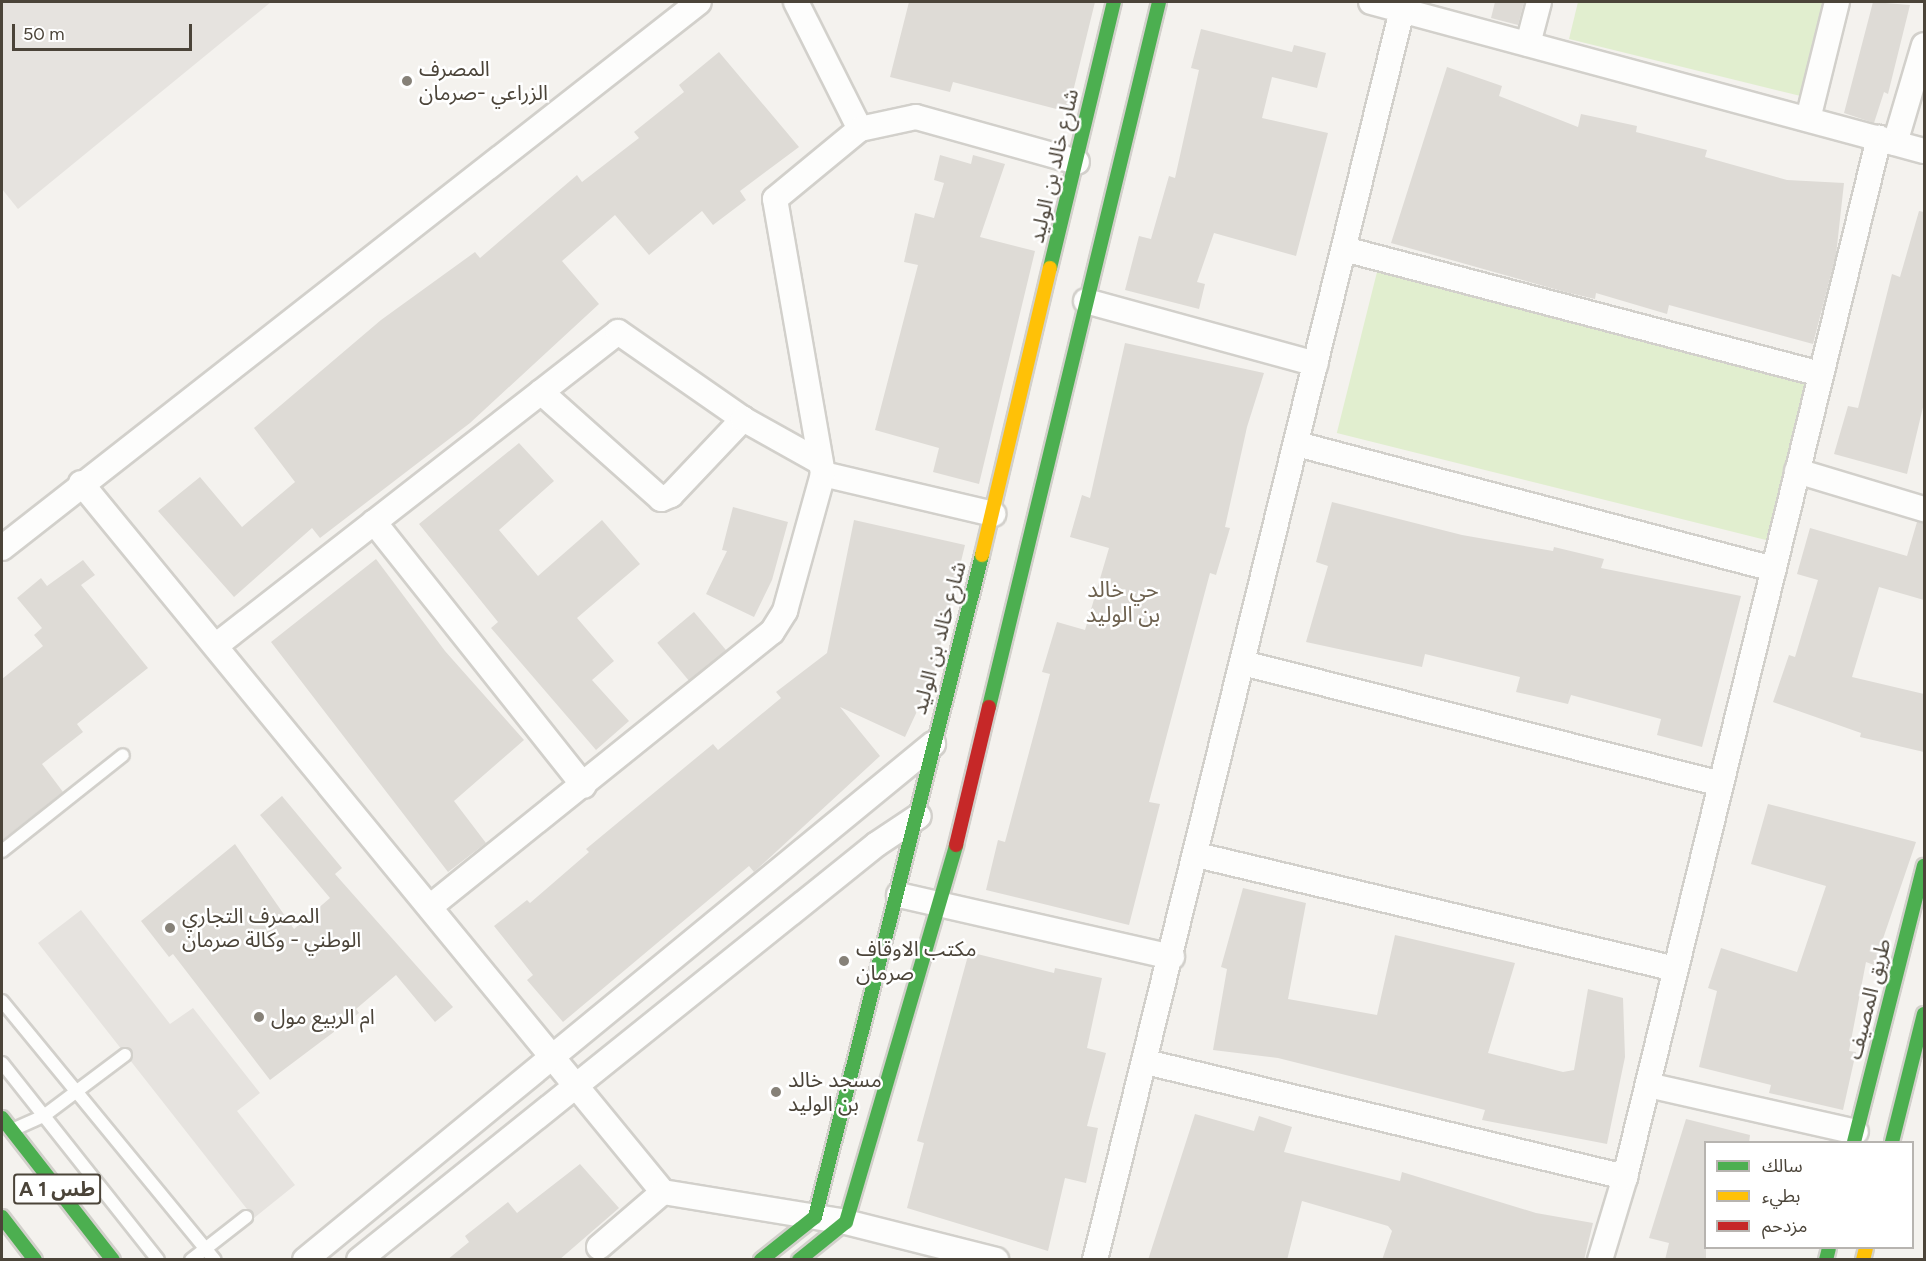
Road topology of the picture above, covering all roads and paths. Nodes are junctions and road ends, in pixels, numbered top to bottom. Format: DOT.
graph roads {
  1 [pos="699,2"];
  2 [pos="796,2"];
  3 [pos="1114,2"];
  4 [pos="1159,2"];
  5 [pos="1376,2"];
  6 [pos="1539,2"];
  7 [pos="1837,2"];
  8 [pos="1402,10"];
  9 [pos="1528,44"];
  10 [pos="1924,45"];
  11 [pos="1808,119"];
  12 [pos="860,129"];
  13 [pos="1887,140"];
  14 [pos="1924,151"];
  15 [pos="1077,162"];
  16 [pos="1344,249"];
  17 [pos="1086,300"];
  18 [pos="1316,364"];
  19 [pos="1821,374"];
  20 [pos="541,392"];
  21 [pos="743,419"];
  22 [pos="1297,444"];
  23 [pos="821,468"];
  24 [pos="1797,471"];
  25 [pos="81,483"];
  26 [pos="1924,508"];
  27 [pos="993,514"];
  28 [pos="374,522"];
  29 [pos="2,548"];
  30 [pos="1774,569"];
  31 [pos="218,644"];
  32 [pos="1243,663"];
  33 [pos="933,744"];
  34 [pos="123,755"];
  35 [pos="1721,784"];
  36 [pos="584,786"];
  37 [pos="852,813"];
  38 [pos="919,816"];
  39 [pos="877,844"];
  40 [pos="2,851"];
  41 [pos="1197,855"];
  42 [pos="1924,866"];
  43 [pos="899,895"];
  44 [pos="431,906"];
  45 [pos="940,906"];
  46 [pos="1172,957"];
  47 [pos="1676,969"];
  48 [pos="2,1001"];
  49 [pos="1924,1014"];
  50 [pos="125,1055"];
  51 [pos="555,1059"];
  52 [pos="1146,1062"];
  53 [pos="2,1064"];
  54 [pos="577,1085"];
  55 [pos="1647,1085"];
  56 [pos="78,1090"];
  57 [pos="45,1115"];
  58 [pos="2,1118"];
  59 [pos="11,1130"];
  60 [pos="1855,1137"];
  61 [pos="1892,1141"];
  62 [pos="1625,1177"];
  63 [pos="663,1192"];
  64 [pos="2,1217"];
  65 [pos="246,1217"];
  66 [pos="814,1217"];
  67 [pos="846,1222"];
  68 [pos="599,1247"];
  69 [pos="206,1248"];
  70 [pos="35,1260"];
  71 [pos="113,1260"];
  72 [pos="158,1260"];
  73 [pos="190,1260"];
  74 [pos="215,1260"];
  75 [pos="305,1260"];
  76 [pos="359,1260"];
  77 [pos="761,1260"];
  78 [pos="800,1260"];
  79 [pos="996,1260"];
  80 [pos="1095,1260"];
  81 [pos="1600,1260"];
  1 -- 25 [label="street"];
  2 -- 12 [label="street"];
  3 -- 15 [label="main road, شارع خالد بن الوليد"];
  4 -- 17 [label="main road"];
  5 -- 8 [label="street"];
  6 -- 9 [label="street"];
  7 -- 11 [label="street"];
  8 -- 9 [label="street"];
  8 -- 16 [label="street"];
  9 -- 11 [label="street"];
  10 -- 13 [label="street"];
  11 -- 13 [label="street"];
  12 -- 15 [label="street"];
  12 -- 23 [label="street"];
  13 -- 14 [label="street"];
  13 -- 19 [label="street"];
  15 -- 27 [label="main road, شارع خالد بن الوليد"];
  16 -- 18 [label="street"];
  16 -- 19 [label="street"];
  17 -- 18 [label="street"];
  17 -- 45 [label="main road"];
  18 -- 22 [label="street"];
  19 -- 24 [label="street"];
  20 -- 21 [label="street"];
  20 -- 21 [label="street"];
  20 -- 28 [label="street"];
  21 -- 23 [label="street"];
  22 -- 30 [label="street"];
  22 -- 32 [label="street"];
  23 -- 27 [label="street"];
  23 -- 36 [label="street"];
  24 -- 26 [label="street"];
  24 -- 30 [label="street"];
  25 -- 29 [label="street"];
  25 -- 31 [label="street"];
  27 -- 33 [label="main road, شارع خالد بن الوليد"];
  28 -- 31 [label="street"];
  28 -- 36 [label="street"];
  30 -- 35 [label="street"];
  31 -- 44 [label="street"];
  32 -- 35 [label="street"];
  32 -- 41 [label="street"];
  33 -- 37 [label="street"];
  33 -- 38 [label="main road, شارع خالد بن الوليد"];
  34 -- 40 [label="lane"];
  35 -- 47 [label="street"];
  36 -- 44 [label="street"];
  37 -- 39 [label="street"];
  37 -- 51 [label="street"];
  38 -- 39 [label="street"];
  38 -- 43 [label="main road, شارع خالد بن الوليد"];
  39 -- 54 [label="street"];
  41 -- 46 [label="street"];
  41 -- 47 [label="street"];
  42 -- 60 [label="main road, طريق المصيف"];
  43 -- 45 [label="street"];
  43 -- 66 [label="main road, شارع خالد بن الوليد"];
  44 -- 51 [label="street"];
  45 -- 46 [label="street"];
  45 -- 67 [label="main road"];
  46 -- 52 [label="street"];
  47 -- 55 [label="street"];
  48 -- 56 [label="lane"];
  49 -- 61 [label="main road"];
  50 -- 56 [label="lane"];
  51 -- 54 [label="street"];
  51 -- 75 [label="street"];
  52 -- 62 [label="street"];
  52 -- 80 [label="street"];
  53 -- 57 [label="lane"];
  54 -- 63 [label="street"];
  54 -- 76 [label="street"];
  55 -- 60 [label="street"];
  55 -- 62 [label="street"];
  56 -- 57 [label="lane"];
  56 -- 69 [label="lane"];
  57 -- 59 [label="lane"];
  57 -- 72 [label="lane"];
  58 -- 59 [label="main road, A 1 طس"];
  59 -- 71 [label="main road, A 1 طس"];
  62 -- 81 [label="street"];
  63 -- 66 [label="street"];
  63 -- 68 [label="street"];
  64 -- 70 [label="main road, A 1 طس"];
  65 -- 69 [label="lane"];
  66 -- 67 [label="street"];
  66 -- 77 [label="main road"];
  67 -- 78 [label="main road"];
  67 -- 79 [label="street"];
  69 -- 73 [label="lane"];
  69 -- 74 [label="lane"];
}
